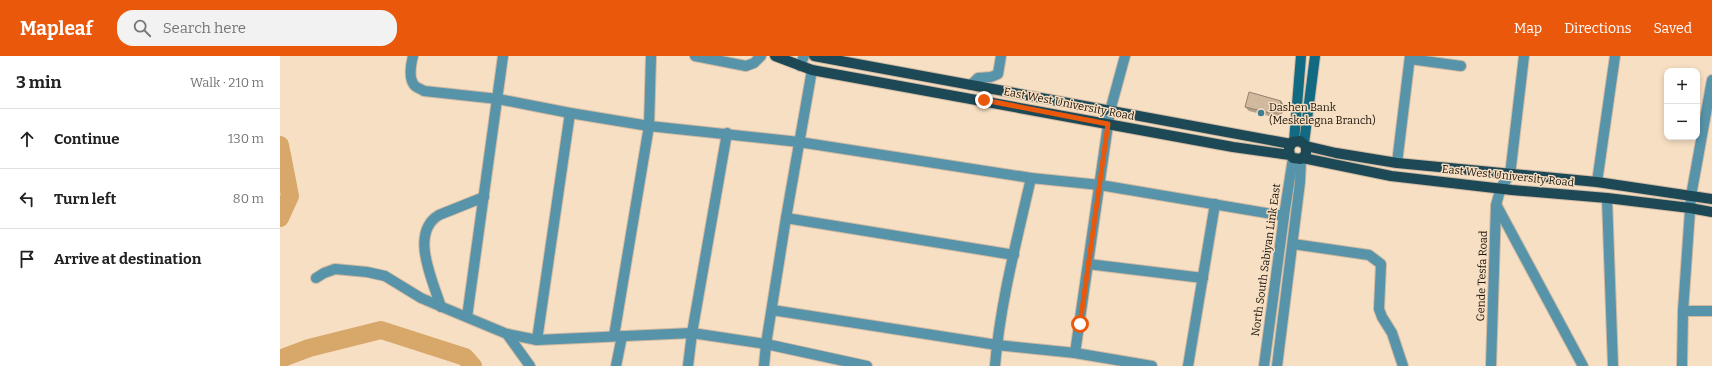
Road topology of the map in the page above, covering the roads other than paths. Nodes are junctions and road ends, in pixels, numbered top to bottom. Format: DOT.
graph roads {
  1 [pos="413,56"];
  2 [pos="503,56"];
  3 [pos="651,56"];
  4 [pos="695,56"];
  5 [pos="762,56"];
  6 [pos="775,56"];
  7 [pos="804,56"];
  8 [pos="814,56"];
  9 [pos="1001,56"];
  10 [pos="1125,56"];
  11 [pos="1301,56"];
  12 [pos="1315,56"];
  13 [pos="1524,56"];
  14 [pos="1615,56"];
  15 [pos="1410,57"];
  16 [pos="800,66"];
  17 [pos="1461,66"];
  18 [pos="812,70"];
  19 [pos="1712,80"];
  20 [pos="971,85"];
  21 [pos="498,98"];
  22 [pos="1110,111"];
  23 [pos="570,113"];
  24 [pos="1108,124"];
  25 [pos="650,126"];
  26 [pos="727,133"];
  27 [pos="799,142"];
  28 [pos="1292,143"];
  29 [pos="1305,144"];
  30 [pos="1297,157"];
  31 [pos="1397,163"];
  32 [pos="1510,175"];
  33 [pos="1031,178"];
  34 [pos="1597,182"];
  35 [pos="1100,185"];
  36 [pos="1500,187"];
  37 [pos="1691,196"];
  38 [pos="484,197"];
  39 [pos="1607,198"];
  40 [pos="1712,199"];
  41 [pos="1215,204"];
  42 [pos="1496,205"];
  43 [pos="1690,208"];
  44 [pos="1712,212"];
  45 [pos="1284,216"];
  46 [pos="786,218"];
  47 [pos="1293,244"];
  48 [pos="1014,255"];
  49 [pos="1088,264"];
  50 [pos="316,278"];
  51 [pos="1203,278"];
  52 [pos="441,307"];
  53 [pos="772,310"];
  54 [pos="1683,311"];
  55 [pos="1712,311"];
  56 [pos="467,317"];
  57 [pos="692,333"];
  58 [pos="507,334"];
  59 [pos="618,336"];
  60 [pos="537,340"];
  61 [pos="766,344"];
  62 [pos="997,345"];
  63 [pos="1075,353"];
  64 [pos="530,366"];
  65 [pos="616,366"];
  66 [pos="688,366"];
  67 [pos="764,366"];
  68 [pos="867,366"];
  69 [pos="995,366"];
  70 [pos="1152,366"];
  71 [pos="1188,366"];
  72 [pos="1264,366"];
  73 [pos="1277,366"];
  74 [pos="1403,366"];
  75 [pos="1491,366"];
  76 [pos="1583,366"];
  77 [pos="1613,366"];
  78 [pos="1682,366"];
  1 -- 21 [label="street"];
  2 -- 21 [label="street"];
  3 -- 25 [label="street"];
  4 -- 5 [label="street"];
  6 -- 16 [label="main road, East West University Road"];
  7 -- 16 [label="street"];
  8 -- 20 [label="main road, East West University Road"];
  9 -- 20 [label="street"];
  10 -- 22 [label="street"];
  11 -- 28 [label="main road"];
  12 -- 29 [label="main road"];
  13 -- 32 [label="street"];
  14 -- 34 [label="street"];
  15 -- 17 [label="street"];
  15 -- 31 [label="street"];
  16 -- 18 [label="main road, East West University Road"];
  18 -- 24 [label="main road, East West University Road"];
  18 -- 27 [label="street"];
  19 -- 37 [label="street"];
  20 -- 22 [label="main road, East West University Road"];
  21 -- 23 [label="street"];
  21 -- 38 [label="street"];
  22 -- 24 [label="street"];
  22 -- 28 [label="main road, East West University Road"];
  23 -- 25 [label="street"];
  23 -- 60 [label="street"];
  24 -- 30 [label="main road, East West University Road"];
  24 -- 35 [label="street"];
  25 -- 26 [label="street"];
  25 -- 59 [label="street"];
  26 -- 27 [label="street"];
  26 -- 57 [label="street"];
  27 -- 33 [label="street"];
  27 -- 46 [label="street"];
  28 -- 29 [label="main road, East West University Road"];
  28 -- 30 [label="main road"];
  29 -- 30 [label="main road"];
  29 -- 31 [label="main road, East West University Road"];
  30 -- 36 [label="main road, East West University Road"];
  30 -- 45 [label="street, North South Sabiyan Link East"];
  30 -- 47 [label="street, North South Sabiyan Link East"];
  31 -- 32 [label="main road, East West University Road"];
  32 -- 34 [label="main road, East West University Road"];
  32 -- 36 [label="street"];
  33 -- 35 [label="street"];
  33 -- 48 [label="street"];
  34 -- 37 [label="main road, East West University Road"];
  35 -- 41 [label="street"];
  35 -- 49 [label="street"];
  36 -- 39 [label="main road, East West University Road"];
  36 -- 42 [label="street, Gende Tesfa Road"];
  37 -- 40 [label="main road, East West University Road"];
  37 -- 43 [label="street"];
  38 -- 52 [label="street"];
  38 -- 56 [label="street"];
  39 -- 43 [label="main road, East West University Road"];
  39 -- 77 [label="street"];
  41 -- 45 [label="street"];
  41 -- 51 [label="street"];
  42 -- 75 [label="street, Gende Tesfa Road"];
  42 -- 76 [label="street"];
  43 -- 44 [label="main road, East West University Road"];
  43 -- 54 [label="street"];
  45 -- 72 [label="street, North South Sabiyan Link East"];
  46 -- 48 [label="street"];
  46 -- 53 [label="street"];
  47 -- 73 [label="street, North South Sabiyan Link East"];
  47 -- 74 [label="street"];
  48 -- 62 [label="street"];
  49 -- 51 [label="street"];
  49 -- 63 [label="street"];
  50 -- 52 [label="street"];
  51 -- 71 [label="street"];
  52 -- 56 [label="street"];
  53 -- 61 [label="street"];
  53 -- 62 [label="street"];
  54 -- 55 [label="street"];
  54 -- 78 [label="street"];
  56 -- 58 [label="street"];
  57 -- 59 [label="street"];
  57 -- 61 [label="street"];
  57 -- 66 [label="street"];
  58 -- 60 [label="street"];
  58 -- 64 [label="street"];
  59 -- 60 [label="street"];
  59 -- 65 [label="street"];
  61 -- 67 [label="street"];
  61 -- 68 [label="street"];
  62 -- 63 [label="street"];
  62 -- 69 [label="street"];
  63 -- 70 [label="street"];
}
